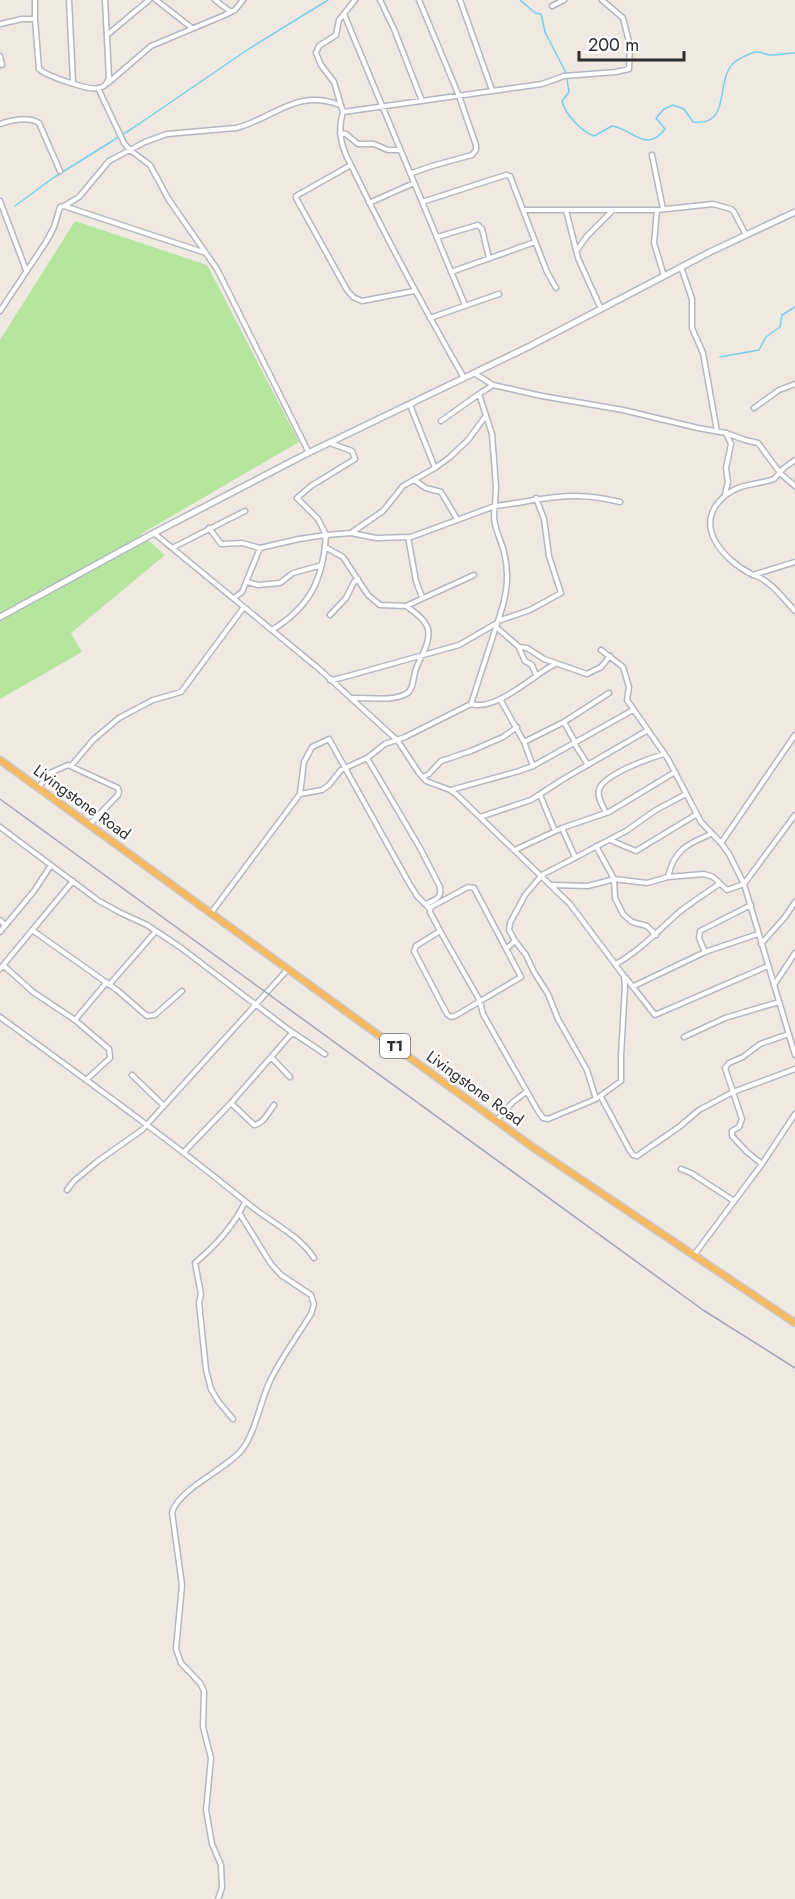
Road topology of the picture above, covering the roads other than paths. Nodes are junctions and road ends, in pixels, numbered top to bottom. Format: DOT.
graph roads {
  1 [pos="35,0"];
  2 [pos="69,0"];
  3 [pos="105,0"];
  4 [pos="150,0"];
  5 [pos="156,0"];
  6 [pos="215,0"];
  7 [pos="243,0"];
  8 [pos="355,0"];
  9 [pos="380,0"];
  10 [pos="419,0"];
  11 [pos="460,0"];
  12 [pos="564,0"];
  13 [pos="602,0"];
  14 [pos="552,6"];
  15 [pos="231,12"];
  16 [pos="344,14"];
  17 [pos="35,19"];
  18 [pos="0,24"];
  19 [pos="192,28"];
  20 [pos="107,35"];
  21 [pos="0,56"];
  22 [pos="2,65"];
  23 [pos="73,82"];
  24 [pos="107,84"];
  25 [pos="98,88"];
  26 [pos="492,90"];
  27 [pos="459,96"];
  28 [pos="422,101"];
  29 [pos="340,105"];
  30 [pos="383,107"];
  31 [pos="343,112"];
  32 [pos="0,124"];
  33 [pos="340,133"];
  34 [pos="130,150"];
  35 [pos="399,150"];
  36 [pos="652,154"];
  37 [pos="351,165"];
  38 [pos="60,171"];
  39 [pos="412,173"];
  40 [pos="414,183"];
  41 [pos="0,201"];
  42 [pos="422,202"];
  43 [pos="369,203"];
  44 [pos="64,206"];
  45 [pos="663,209"];
  46 [pos="523,210"];
  47 [pos="566,210"];
  48 [pos="614,210"];
  49 [pos="657,210"];
  50 [pos="795,212"];
  51 [pos="6,218"];
  52 [pos="0,222"];
  53 [pos="746,235"];
  54 [pos="437,237"];
  55 [pos="535,242"];
  56 [pos="577,250"];
  57 [pos="206,253"];
  58 [pos="489,258"];
  59 [pos="681,267"];
  60 [pos="26,271"];
  61 [pos="451,272"];
  62 [pos="664,276"];
  63 [pos="556,288"];
  64 [pos="414,291"];
  65 [pos="500,294"];
  66 [pos="465,305"];
  67 [pos="601,309"];
  68 [pos="0,311"];
  69 [pos="430,318"];
  70 [pos="474,373"];
  71 [pos="465,378"];
  72 [pos="795,384"];
  73 [pos="493,385"];
  74 [pos="479,394"];
  75 [pos="410,405"];
  76 [pos="754,408"];
  77 [pos="485,417"];
  78 [pos="441,421"];
  79 [pos="717,431"];
  80 [pos="726,432"];
  81 [pos="330,443"];
  82 [pos="309,453"];
  83 [pos="795,460"];
  84 [pos="435,468"];
  85 [pos="781,474"];
  86 [pos="414,480"];
  87 [pos="795,486"];
  88 [pos="725,495"];
  89 [pos="536,498"];
  90 [pos="620,502"];
  91 [pos="495,506"];
  92 [pos="244,511"];
  93 [pos="457,519"];
  94 [pos="209,528"];
  95 [pos="154,532"];
  96 [pos="351,533"];
  97 [pos="326,535"];
  98 [pos="408,537"];
  99 [pos="325,547"];
  100 [pos="173,548"];
  101 [pos="260,548"];
  102 [pos="795,562"];
  103 [pos="323,564"];
  104 [pos="474,575"];
  105 [pos="753,575"];
  106 [pos="358,579"];
  107 [pos="247,582"];
  108 [pos="422,597"];
  109 [pos="234,598"];
  110 [pos="406,606"];
  111 [pos="244,607"];
  112 [pos="795,611"];
  113 [pos="330,615"];
  114 [pos="0,617"];
  115 [pos="497,624"];
  116 [pos="272,630"];
  117 [pos="519,647"];
  118 [pos="601,650"];
  119 [pos="424,654"];
  120 [pos="610,656"];
  121 [pos="556,663"];
  122 [pos="536,675"];
  123 [pos="330,680"];
  124 [pos="609,693"];
  125 [pos="350,698"];
  126 [pos="500,699"];
  127 [pos="471,704"];
  128 [pos="633,710"];
  129 [pos="564,722"];
  130 [pos="517,727"];
  131 [pos="648,730"];
  132 [pos="795,735"];
  133 [pos="398,741"];
  134 [pos="524,742"];
  135 [pos="574,743"];
  136 [pos="664,754"];
  137 [pos="367,758"];
  138 [pos="0,760"];
  139 [pos="588,765"];
  140 [pos="71,766"];
  141 [pos="533,766"];
  142 [pos="344,768"];
  143 [pos="675,772"];
  144 [pos="423,777"];
  145 [pos="38,788"];
  146 [pos="450,790"];
  147 [pos="300,794"];
  148 [pos="686,794"];
  149 [pos="540,795"];
  150 [pos="606,813"];
  151 [pos="697,814"];
  152 [pos="795,814"];
  153 [pos="480,817"];
  154 [pos="90,824"];
  155 [pos="0,827"];
  156 [pos="562,828"];
  157 [pos="555,831"];
  158 [pos="711,834"];
  159 [pos="609,839"];
  160 [pos="721,843"];
  161 [pos="596,846"];
  162 [pos="515,850"];
  163 [pos="575,857"];
  164 [pos="51,865"];
  165 [pos="542,875"];
  166 [pos="668,877"];
  167 [pos="614,879"];
  168 [pos="73,881"];
  169 [pos="719,884"];
  170 [pos="744,884"];
  171 [pos="552,885"];
  172 [pos="795,902"];
  173 [pos="426,904"];
  174 [pos="751,905"];
  175 [pos="430,909"];
  176 [pos="211,913"];
  177 [pos="0,921"];
  178 [pos="5,925"];
  179 [pos="32,930"];
  180 [pos="156,931"];
  181 [pos="440,931"];
  182 [pos="0,932"];
  183 [pos="758,934"];
  184 [pos="656,935"];
  185 [pos="514,941"];
  186 [pos="761,944"];
  187 [pos="507,948"];
  188 [pos="705,952"];
  189 [pos="795,952"];
  190 [pos="616,964"];
  191 [pos="768,966"];
  192 [pos="2,967"];
  193 [pos="288,969"];
  194 [pos="624,976"];
  195 [pos="107,984"];
  196 [pos="774,985"];
  197 [pos="634,987"];
  198 [pos="182,991"];
  199 [pos="480,1001"];
  200 [pos="779,1002"];
  201 [pos="255,1004"];
  202 [pos="0,1017"];
  203 [pos="75,1020"];
  204 [pos="292,1032"];
  205 [pos="789,1034"];
  206 [pos="684,1037"];
  207 [pos="325,1054"];
  208 [pos="795,1056"];
  209 [pos="271,1057"];
  210 [pos="795,1069"];
  211 [pos="132,1075"];
  212 [pos="290,1077"];
  213 [pos="86,1080"];
  214 [pos="526,1092"];
  215 [pos="733,1092"];
  216 [pos="598,1098"];
  217 [pos="231,1103"];
  218 [pos="274,1105"];
  219 [pos="164,1106"];
  220 [pos="795,1114"];
  221 [pos="497,1121"];
  222 [pos="146,1125"];
  223 [pos="184,1152"];
  224 [pos="762,1164"];
  225 [pos="681,1169"];
  226 [pos="67,1190"];
  227 [pos="734,1201"];
  228 [pos="246,1202"];
  229 [pos="240,1214"];
  230 [pos="694,1255"];
  231 [pos="314,1258"];
  232 [pos="795,1323"];
  233 [pos="233,1419"];
  234 [pos="218,1899"];
  1 -- 17 [label="street"];
  2 -- 23 [label="street"];
  3 -- 20 [label="street"];
  4 -- 20 [label="street"];
  5 -- 19 [label="street"];
  6 -- 15 [label="street"];
  7 -- 15 [label="street"];
  8 -- 16 [label="street"];
  9 -- 28 [label="street"];
  10 -- 27 [label="street"];
  11 -- 26 [label="street"];
  12 -- 14 [label="street"];
  13 -- 26 [label="street"];
  15 -- 19 [label="street"];
  16 -- 29 [label="street"];
  16 -- 30 [label="street"];
  17 -- 18 [label="street"];
  17 -- 23 [label="street"];
  19 -- 24 [label="street"];
  20 -- 24 [label="street"];
  21 -- 22 [label="street"];
  23 -- 25 [label="street"];
  24 -- 25 [label="street"];
  25 -- 34 [label="street"];
  26 -- 27 [label="street"];
  27 -- 28 [label="street"];
  27 -- 39 [label="street"];
  28 -- 30 [label="street"];
  29 -- 31 [label="street"];
  29 -- 34 [label="street"];
  30 -- 31 [label="street"];
  30 -- 35 [label="street"];
  31 -- 33 [label="street"];
  32 -- 38 [label="street"];
  33 -- 35 [label="street"];
  33 -- 37 [label="street"];
  34 -- 44 [label="street"];
  34 -- 57 [label="street"];
  35 -- 39 [label="street"];
  36 -- 45 [label="street"];
  37 -- 43 [label="street"];
  37 -- 64 [label="street"];
  39 -- 40 [label="street"];
  40 -- 42 [label="street"];
  40 -- 43 [label="street"];
  41 -- 51 [label="street"];
  42 -- 46 [label="street"];
  42 -- 54 [label="street"];
  43 -- 64 [label="street"];
  44 -- 57 [label="street"];
  44 -- 60 [label="street"];
  45 -- 49 [label="street"];
  45 -- 53 [label="street"];
  46 -- 47 [label="street"];
  46 -- 55 [label="street"];
  47 -- 48 [label="street"];
  47 -- 56 [label="street"];
  48 -- 49 [label="street"];
  48 -- 56 [label="street"];
  49 -- 62 [label="street"];
  50 -- 53 [label="main road"];
  51 -- 52 [label="street"];
  51 -- 60 [label="street"];
  53 -- 59 [label="main road"];
  54 -- 58 [label="street"];
  54 -- 61 [label="street"];
  55 -- 58 [label="street"];
  55 -- 63 [label="street"];
  56 -- 67 [label="street"];
  57 -- 82 [label="street"];
  58 -- 61 [label="street"];
  59 -- 62 [label="main road"];
  59 -- 79 [label="street"];
  60 -- 68 [label="street"];
  61 -- 66 [label="street"];
  62 -- 67 [label="main road"];
  64 -- 69 [label="street"];
  65 -- 66 [label="street"];
  66 -- 69 [label="street"];
  67 -- 70 [label="main road"];
  69 -- 71 [label="street"];
  70 -- 71 [label="main road"];
  70 -- 73 [label="street"];
  71 -- 75 [label="main road"];
  72 -- 76 [label="street"];
  73 -- 74 [label="street"];
  73 -- 79 [label="street"];
  74 -- 77 [label="street"];
  74 -- 78 [label="street"];
  75 -- 81 [label="main road"];
  75 -- 84 [label="street"];
  77 -- 84 [label="street"];
  77 -- 91 [label="street"];
  79 -- 80 [label="street"];
  80 -- 85 [label="street"];
  80 -- 88 [label="street"];
  81 -- 82 [label="main road"];
  81 -- 97 [label="street"];
  82 -- 95 [label="main road"];
  83 -- 85 [label="street"];
  84 -- 86 [label="street"];
  85 -- 87 [label="street"];
  85 -- 88 [label="street"];
  86 -- 93 [label="street"];
  86 -- 96 [label="street"];
  88 -- 105 [label="street"];
  89 -- 90 [label="street"];
  89 -- 91 [label="street"];
  89 -- 115 [label="street"];
  91 -- 93 [label="street"];
  91 -- 115 [label="street"];
  92 -- 94 [label="street"];
  93 -- 98 [label="street"];
  94 -- 100 [label="street"];
  94 -- 101 [label="street"];
  95 -- 100 [label="street"];
  95 -- 114 [label="main road"];
  96 -- 97 [label="street"];
  96 -- 98 [label="street"];
  97 -- 99 [label="street"];
  97 -- 101 [label="street"];
  98 -- 108 [label="street"];
  99 -- 103 [label="street"];
  99 -- 106 [label="street"];
  100 -- 109 [label="street"];
  101 -- 107 [label="street"];
  102 -- 105 [label="street"];
  103 -- 107 [label="street"];
  103 -- 116 [label="street"];
  104 -- 108 [label="street"];
  105 -- 112 [label="street"];
  106 -- 110 [label="street"];
  106 -- 113 [label="street"];
  107 -- 109 [label="street"];
  108 -- 110 [label="street"];
  109 -- 111 [label="street"];
  110 -- 119 [label="street"];
  111 -- 116 [label="street"];
  111 -- 140 [label="street"];
  115 -- 117 [label="street"];
  115 -- 119 [label="street"];
  115 -- 127 [label="street"];
  116 -- 123 [label="street"];
  117 -- 121 [label="street"];
  117 -- 122 [label="street"];
  118 -- 120 [label="street"];
  119 -- 123 [label="street"];
  119 -- 125 [label="street"];
  120 -- 121 [label="street"];
  120 -- 128 [label="street"];
  121 -- 122 [label="street"];
  122 -- 126 [label="street"];
  123 -- 125 [label="street"];
  124 -- 129 [label="street"];
  125 -- 133 [label="street"];
  126 -- 127 [label="street"];
  126 -- 130 [label="street"];
  127 -- 133 [label="street"];
  128 -- 131 [label="street"];
  128 -- 135 [label="street"];
  129 -- 134 [label="street"];
  129 -- 135 [label="street"];
  130 -- 134 [label="street"];
  130 -- 144 [label="street"];
  131 -- 136 [label="street"];
  131 -- 139 [label="street"];
  132 -- 160 [label="street"];
  133 -- 137 [label="street"];
  133 -- 144 [label="street"];
  134 -- 141 [label="street"];
  135 -- 139 [label="street"];
  135 -- 141 [label="street"];
  136 -- 143 [label="street"];
  136 -- 150 [label="street"];
  137 -- 142 [label="street"];
  137 -- 173 [label="street"];
  138 -- 145 [label="highway, Livingstone Road / T1"];
  139 -- 149 [label="street"];
  140 -- 145 [label="street"];
  140 -- 154 [label="street"];
  141 -- 146 [label="street"];
  142 -- 147 [label="street"];
  142 -- 147 [label="street"];
  142 -- 173 [label="street"];
  143 -- 148 [label="street"];
  143 -- 150 [label="street"];
  144 -- 146 [label="street"];
  145 -- 154 [label="highway, Livingstone Road / T1"];
  146 -- 153 [label="street"];
  147 -- 176 [label="street"];
  148 -- 151 [label="street"];
  148 -- 159 [label="street"];
  149 -- 153 [label="street"];
  149 -- 157 [label="street"];
  150 -- 156 [label="street"];
  151 -- 158 [label="street"];
  151 -- 159 [label="street"];
  152 -- 170 [label="street"];
  153 -- 162 [label="street"];
  154 -- 176 [label="highway, Livingstone Road / T1"];
  155 -- 164 [label="street"];
  156 -- 157 [label="street"];
  156 -- 163 [label="street"];
  157 -- 162 [label="street"];
  158 -- 160 [label="street"];
  158 -- 166 [label="street"];
  159 -- 161 [label="street"];
  160 -- 170 [label="street"];
  161 -- 163 [label="street"];
  161 -- 167 [label="street"];
  162 -- 165 [label="street"];
  163 -- 165 [label="street"];
  164 -- 168 [label="street"];
  164 -- 178 [label="street"];
  165 -- 171 [label="street"];
  165 -- 185 [label="street"];
  166 -- 167 [label="street"];
  166 -- 169 [label="street"];
  167 -- 171 [label="street"];
  167 -- 184 [label="street"];
  168 -- 179 [label="street"];
  168 -- 180 [label="street"];
  169 -- 170 [label="street"];
  169 -- 184 [label="street"];
  170 -- 174 [label="street"];
  171 -- 190 [label="street"];
  172 -- 186 [label="street"];
  173 -- 175 [label="street"];
  174 -- 183 [label="street"];
  174 -- 188 [label="street"];
  175 -- 181 [label="street"];
  175 -- 187 [label="street"];
  176 -- 193 [label="highway, Livingstone Road / T1"];
  177 -- 178 [label="street"];
  178 -- 182 [label="street"];
  179 -- 192 [label="street"];
  179 -- 195 [label="street"];
  180 -- 195 [label="street"];
  180 -- 201 [label="street"];
  181 -- 199 [label="street"];
  181 -- 199 [label="street"];
  183 -- 186 [label="street"];
  183 -- 188 [label="street"];
  184 -- 190 [label="street"];
  185 -- 187 [label="street"];
  185 -- 216 [label="street"];
  186 -- 191 [label="street"];
  187 -- 199 [label="street"];
  188 -- 197 [label="street"];
  189 -- 196 [label="street"];
  190 -- 194 [label="street"];
  191 -- 196 [label="street"];
  191 -- 197 [label="street"];
  192 -- 203 [label="street"];
  193 -- 201 [label="street"];
  193 -- 221 [label="highway, Livingstone Road / T1"];
  194 -- 197 [label="street"];
  194 -- 216 [label="street"];
  195 -- 198 [label="street"];
  195 -- 203 [label="street"];
  196 -- 200 [label="street"];
  199 -- 214 [label="street"];
  200 -- 205 [label="street"];
  200 -- 206 [label="street"];
  201 -- 204 [label="street"];
  201 -- 219 [label="street"];
  202 -- 213 [label="street"];
  203 -- 213 [label="street"];
  204 -- 207 [label="street"];
  204 -- 209 [label="street"];
  205 -- 208 [label="street"];
  205 -- 215 [label="street"];
  209 -- 212 [label="street"];
  209 -- 217 [label="street"];
  210 -- 215 [label="street"];
  211 -- 219 [label="street"];
  213 -- 222 [label="street"];
  214 -- 216 [label="street"];
  214 -- 221 [label="street"];
  215 -- 216 [label="street"];
  215 -- 224 [label="street"];
  217 -- 218 [label="street"];
  217 -- 223 [label="street"];
  219 -- 222 [label="street"];
  220 -- 224 [label="street"];
  221 -- 230 [label="highway, Livingstone Road / T1"];
  222 -- 223 [label="street"];
  222 -- 226 [label="street"];
  223 -- 228 [label="street"];
  224 -- 227 [label="street"];
  225 -- 227 [label="street"];
  227 -- 230 [label="street"];
  228 -- 229 [label="street"];
  228 -- 231 [label="street"];
  229 -- 233 [label="street"];
  229 -- 234 [label="street"];
  230 -- 232 [label="highway, Livingstone Road / T1"];
}
